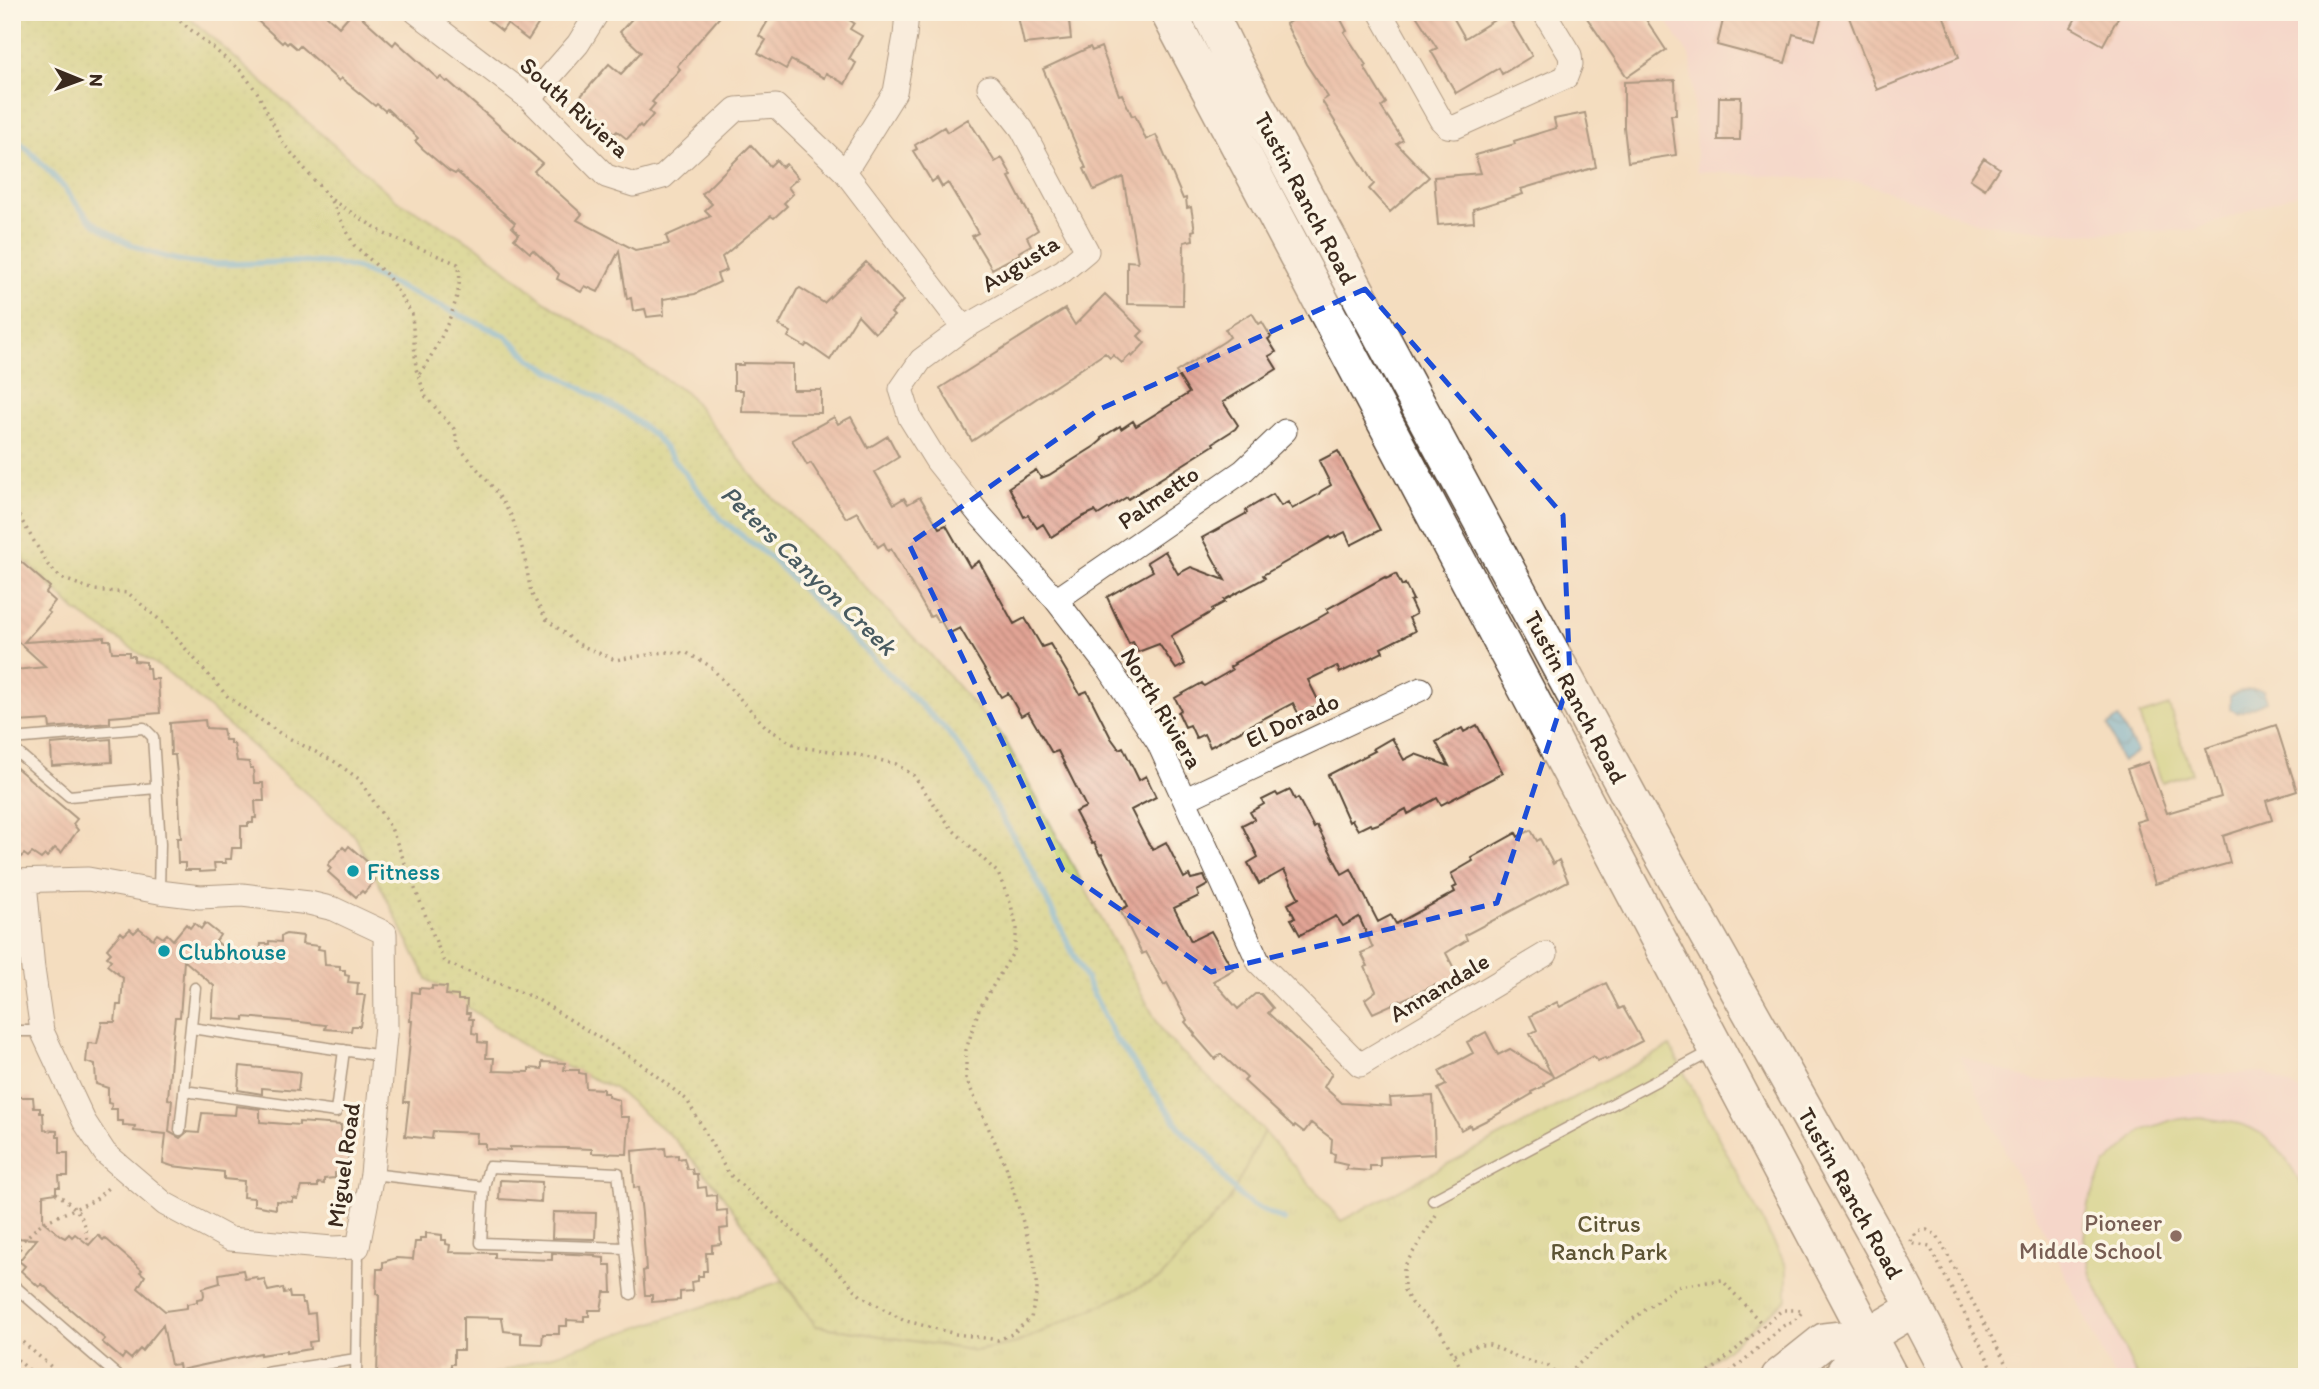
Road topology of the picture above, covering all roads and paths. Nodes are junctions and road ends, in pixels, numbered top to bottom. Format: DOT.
graph roads {
  1 [pos="169,12"];
  2 [pos="416,12"];
  3 [pos="598,12"];
  4 [pos="907,12"];
  5 [pos="1168,12"];
  6 [pos="1209,12"];
  7 [pos="1380,12"];
  8 [pos="1544,12"];
  9 [pos="989,87"];
  10 [pos="530,99"];
  11 [pos="845,172"];
  12 [pos="330,199"];
  13 [pos="964,328"];
  14 [pos="418,376"];
  15 [pos="901,388"];
  16 [pos="1284,431"];
  17 [pos="12,504"];
  18 [pos="1056,600"];
  19 [pos="1421,689"];
  20 [pos="12,739"];
  21 [pos="12,748"];
  22 [pos="156,788"];
  23 [pos="1186,799"];
  24 [pos="19,882"];
  25 [pos="159,892"];
  26 [pos="1546,954"];
  27 [pos="195,988"];
  28 [pos="191,1028"];
  29 [pos="12,1031"];
  30 [pos="42,1031"];
  31 [pos="1716,1049"];
  32 [pos="344,1050"];
  33 [pos="383,1056"];
  34 [pos="1360,1065"];
  35 [pos="184,1091"];
  36 [pos="180,1130"];
  37 [pos="372,1174"];
  38 [pos="113,1184"];
  39 [pos="484,1187"];
  40 [pos="56,1192"];
  41 [pos="1433,1200"];
  42 [pos="76,1208"];
  43 [pos="87,1243"];
  44 [pos="358,1247"];
  45 [pos="625,1248"];
  46 [pos="12,1260"];
  47 [pos="12,1284"];
  48 [pos="631,1294"];
  49 [pos="1915,1308"];
  50 [pos="1764,1326"];
  51 [pos="12,1334"];
  52 [pos="1868,1336"];
  53 [pos="1455,1354"];
  54 [pos="12,1355"];
  55 [pos="356,1359"];
  56 [pos="37,1377"];
  57 [pos="63,1377"];
  58 [pos="120,1377"];
  59 [pos="240,1377"];
  60 [pos="356,1377"];
  61 [pos="1466,1377"];
  62 [pos="1561,1377"];
  63 [pos="1704,1377"];
  64 [pos="1725,1377"];
  65 [pos="1779,1377"];
  66 [pos="1841,1377"];
  67 [pos="1890,1377"];
  68 [pos="1951,1377"];
  69 [pos="1997,1377"];
  70 [pos="2013,1377"];
  1 -- 12 [label="path"];
  2 -- 10 [label="street, South Riviera"];
  3 -- 10 [label="street"];
  4 -- 11 [label="street"];
  5 -- 31 [label="main road, Tustin Ranch Road"];
  6 -- 49 [label="main road, Tustin Ranch Road"];
  7 -- 8 [label="street"];
  9 -- 13 [label="street, Augusta"];
  10 -- 11 [label="street, South Riviera"];
  11 -- 13 [label="street, South Riviera"];
  12 -- 14 [label="path"];
  12 -- 14 [label="path"];
  13 -- 15 [label="street, Augusta"];
  14 -- 17 [label="path"];
  15 -- 18 [label="street, North Riviera"];
  16 -- 18 [label="street, Palmetto"];
  18 -- 23 [label="street, North Riviera"];
  19 -- 23 [label="street, El Dorado"];
  20 -- 22 [label="lane"];
  21 -- 22 [label="lane"];
  22 -- 25 [label="lane"];
  23 -- 34 [label="street, North Riviera"];
  24 -- 25 [label="street, Miguel Road"];
  24 -- 30 [label="street, Miguel Road"];
  25 -- 33 [label="street, Miguel Road"];
  26 -- 34 [label="street, Annandale"];
  27 -- 28 [label="lane"];
  28 -- 32 [label="lane"];
  28 -- 35 [label="lane"];
  29 -- 30 [label="lane"];
  30 -- 44 [label="street, Miguel Road"];
  31 -- 41 [label="lane"];
  31 -- 52 [label="main road, Tustin Ranch Road"];
  32 -- 33 [label="lane"];
  32 -- 35 [label="lane"];
  33 -- 37 [label="street, Miguel Road"];
  35 -- 36 [label="lane"];
  37 -- 39 [label="lane"];
  37 -- 44 [label="street, Miguel Road"];
  38 -- 42 [label="path"];
  39 -- 45 [label="lane"];
  39 -- 45 [label="lane"];
  40 -- 42 [label="path"];
  41 -- 53 [label="path"];
  42 -- 43 [label="path"];
  42 -- 46 [label="path"];
  44 -- 55 [label="lane"];
  45 -- 48 [label="lane"];
  47 -- 58 [label="lane"];
  49 -- 52 [label="main road"];
  49 -- 68 [label="main road, Tustin Ranch Road"];
  50 -- 62 [label="path"];
  50 -- 63 [label="path"];
  50 -- 64 [label="path"];
  51 -- 57 [label="path"];
  52 -- 65 [label="main road"];
  52 -- 66 [label="main road"];
  52 -- 67 [label="main road, Tustin Ranch Road"];
  53 -- 61 [label="path"];
  53 -- 62 [label="path"];
  54 -- 56 [label="path"];
  55 -- 59 [label="lane"];
  55 -- 60 [label="lane"];
  69 -- 70 [label="path"];
}
